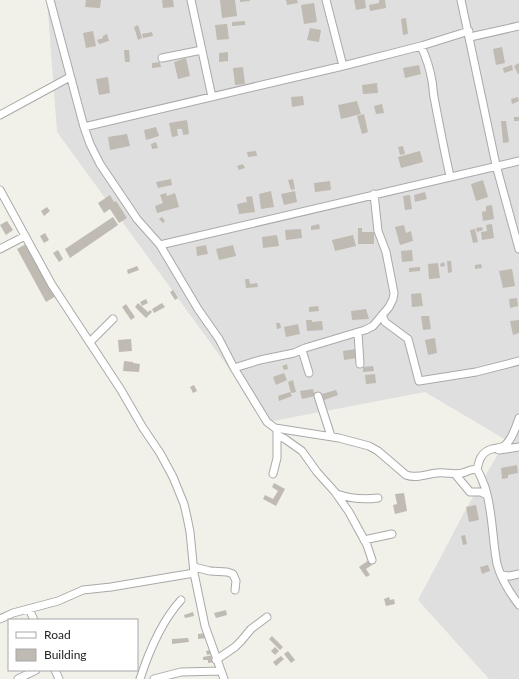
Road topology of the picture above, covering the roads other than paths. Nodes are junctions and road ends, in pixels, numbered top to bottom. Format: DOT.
graph roads {
  1 [pos="50,0"];
  2 [pos="191,0"];
  3 [pos="326,0"];
  4 [pos="461,0"];
  5 [pos="519,26"];
  6 [pos="469,34"];
  7 [pos="421,46"];
  8 [pos="202,50"];
  9 [pos="162,58"];
  10 [pos="343,66"];
  11 [pos="70,77"];
  12 [pos="212,97"];
  13 [pos="0,115"];
  14 [pos="84,127"];
  15 [pos="519,161"];
  16 [pos="496,165"];
  17 [pos="450,176"];
  18 [pos="0,190"];
  19 [pos="374,194"];
  20 [pos="25,236"];
  21 [pos="160,246"];
  22 [pos="0,249"];
  23 [pos="519,249"];
  24 [pos="382,315"];
  25 [pos="113,319"];
  26 [pos="358,333"];
  27 [pos="90,342"];
  28 [pos="302,350"];
  29 [pos="519,360"];
  30 [pos="360,364"];
  31 [pos="234,368"];
  32 [pos="309,373"];
  33 [pos="318,396"];
  34 [pos="519,418"];
  35 [pos="276,431"];
  36 [pos="330,436"];
  37 [pos="519,447"];
  38 [pos="485,452"];
  39 [pos="477,470"];
  40 [pos="273,474"];
  41 [pos="455,474"];
  42 [pos="337,494"];
  43 [pos="487,495"];
  44 [pos="378,498"];
  45 [pos="392,534"];
  46 [pos="364,540"];
  47 [pos="372,560"];
  48 [pos="194,570"];
  49 [pos="519,574"];
  50 [pos="501,575"];
  51 [pos="235,590"];
  52 [pos="181,600"];
  53 [pos="519,605"];
  54 [pos="29,609"];
  55 [pos="267,617"];
  56 [pos="0,619"];
  57 [pos="34,619"];
  58 [pos="216,660"];
  59 [pos="34,671"];
  60 [pos="220,671"];
  61 [pos="18,679"];
  62 [pos="140,679"];
  63 [pos="154,679"];
  64 [pos="224,679"];
  1 -- 11 [label="street"];
  2 -- 8 [label="street"];
  3 -- 10 [label="street"];
  4 -- 6 [label="street"];
  5 -- 6 [label="street"];
  6 -- 7 [label="street"];
  6 -- 16 [label="street"];
  7 -- 10 [label="street"];
  7 -- 17 [label="street"];
  8 -- 9 [label="street"];
  8 -- 12 [label="street"];
  10 -- 12 [label="street"];
  11 -- 13 [label="street"];
  11 -- 14 [label="street"];
  12 -- 14 [label="street"];
  14 -- 21 [label="street"];
  15 -- 16 [label="street"];
  16 -- 17 [label="street"];
  16 -- 23 [label="street"];
  17 -- 19 [label="street"];
  18 -- 20 [label="street"];
  19 -- 21 [label="street"];
  19 -- 24 [label="street"];
  20 -- 22 [label="street"];
  20 -- 27 [label="street"];
  21 -- 31 [label="street"];
  24 -- 26 [label="street"];
  24 -- 29 [label="street"];
  25 -- 27 [label="street"];
  26 -- 28 [label="street"];
  26 -- 30 [label="street"];
  27 -- 48 [label="street"];
  28 -- 31 [label="street"];
  28 -- 32 [label="street"];
  31 -- 35 [label="street"];
  33 -- 36 [label="street"];
  34 -- 38 [label="street"];
  35 -- 36 [label="street"];
  35 -- 40 [label="street"];
  35 -- 42 [label="street"];
  36 -- 41 [label="street"];
  37 -- 38 [label="street"];
  38 -- 39 [label="street"];
  39 -- 41 [label="street"];
  39 -- 43 [label="street"];
  41 -- 43 [label="street"];
  42 -- 44 [label="street"];
  42 -- 46 [label="street"];
  43 -- 50 [label="street"];
  45 -- 46 [label="street"];
  46 -- 47 [label="street"];
  48 -- 51 [label="street"];
  48 -- 54 [label="street"];
  48 -- 58 [label="street"];
  49 -- 50 [label="street"];
  50 -- 53 [label="street"];
  52 -- 62 [label="street"];
  54 -- 56 [label="street"];
  54 -- 57 [label="street"];
  55 -- 58 [label="street"];
  58 -- 60 [label="street"];
  59 -- 61 [label="street"];
  60 -- 63 [label="street"];
  60 -- 64 [label="street"];
}
